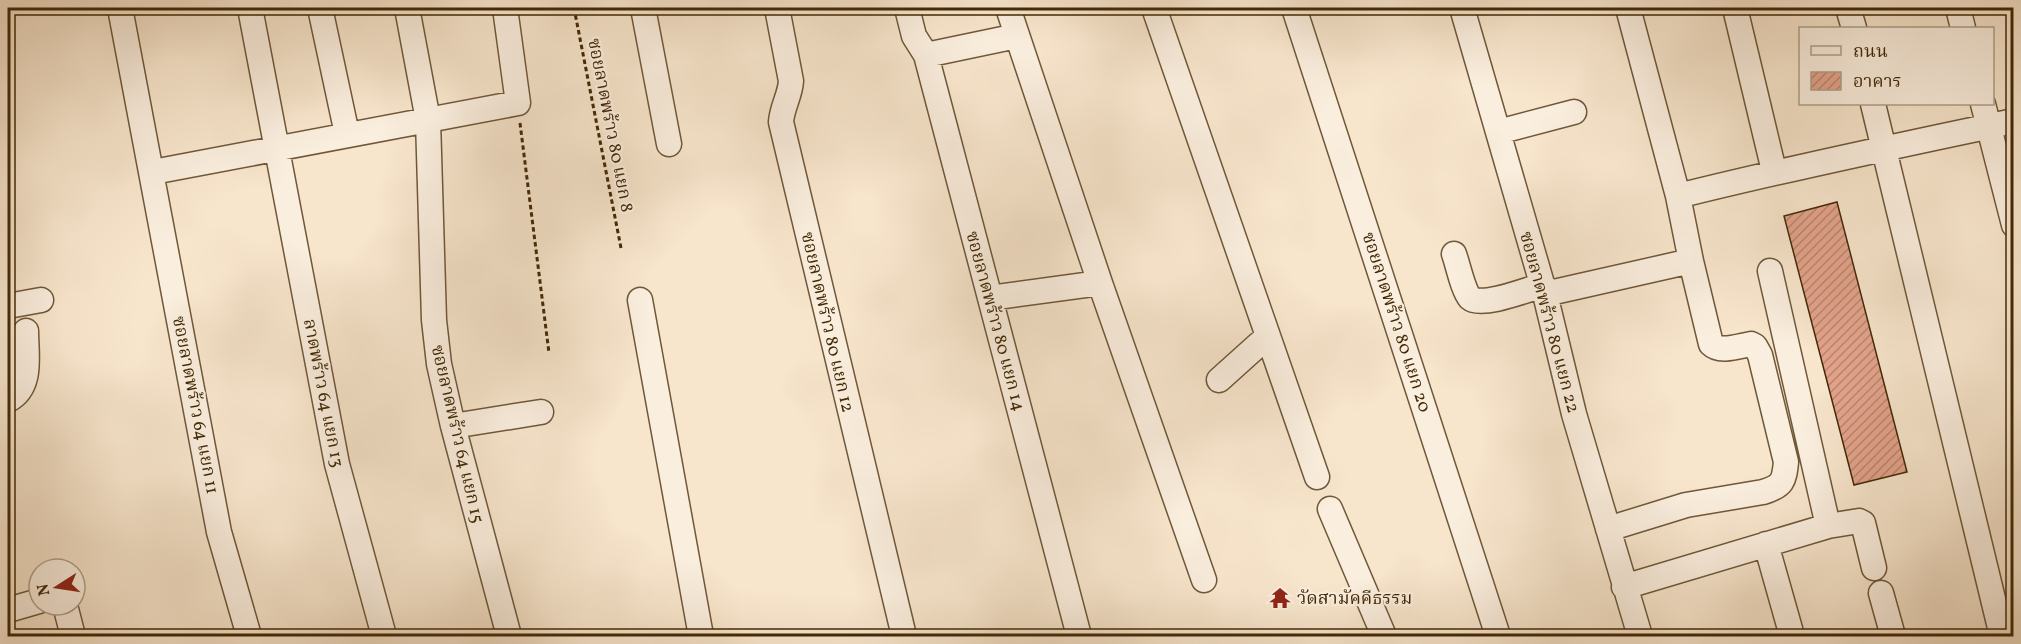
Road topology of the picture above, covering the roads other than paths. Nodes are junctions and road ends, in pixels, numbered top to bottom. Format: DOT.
graph roads {
  1 [pos="120,8"];
  2 [pos="250,8"];
  3 [pos="320,8"];
  4 [pos="407,8"];
  5 [pos="506,8"];
  6 [pos="643,8"];
  7 [pos="777,8"];
  8 [pos="907,8"];
  9 [pos="1008,8"];
  10 [pos="1154,8"];
  11 [pos="1294,8"];
  12 [pos="1462,8"];
  13 [pos="1628,8"];
  14 [pos="1735,8"];
  15 [pos="1848,8"];
  16 [pos="1958,8"];
  17 [pos="1854,27"];
  18 [pos="1963,27"];
  19 [pos="1017,36"];
  20 [pos="926,55"];
  21 [pos="1873,105"];
  22 [pos="1574,112"];
  23 [pos="1986,115"];
  24 [pos="428,120"];
  25 [pos="2013,121"];
  26 [pos="1497,132"];
  27 [pos="347,134"];
  28 [pos="669,144"];
  29 [pos="278,147"];
  30 [pos="1885,150"];
  31 [pos="1774,171"];
  32 [pos="153,172"];
  33 [pos="1677,196"];
  34 [pos="2013,225"];
  35 [pos="1454,254"];
  36 [pos="1691,261"];
  37 [pos="1770,271"];
  38 [pos="1100,284"];
  39 [pos="1544,290"];
  40 [pos="990,298"];
  41 [pos="41,300"];
  42 [pos="640,300"];
  43 [pos="8,306"];
  44 [pos="26,332"];
  45 [pos="1268,336"];
  46 [pos="1219,380"];
  47 [pos="8,400"];
  48 [pos="541,412"];
  49 [pos="453,426"];
  50 [pos="1317,477"];
  51 [pos="1330,509"];
  52 [pos="1828,526"];
  53 [pos="1608,528"];
  54 [pos="1766,544"];
  55 [pos="1874,568"];
  56 [pos="1204,580"];
  57 [pos="1624,587"];
  58 [pos="1881,592"];
  59 [pos="27,604"];
  60 [pos="8,609"];
  61 [pos="68,617"];
  62 [pos="73,636"];
  63 [pos="249,636"];
  64 [pos="384,636"];
  65 [pos="509,636"];
  66 [pos="701,636"];
  67 [pos="904,636"];
  68 [pos="1079,636"];
  69 [pos="1384,636"];
  70 [pos="1498,636"];
  71 [pos="1640,636"];
  72 [pos="1792,636"];
  73 [pos="1893,636"];
  74 [pos="2002,636"];
  1 -- 32 [label="street, ซอยลาดพร้าว 64 แยก 11"];
  2 -- 29 [label="street, ลาดพร้าว 64 แยก 13"];
  3 -- 27 [label="street"];
  4 -- 24 [label="street, ซอยลาดพร้าว 64 แยก 15"];
  5 -- 24 [label="street"];
  6 -- 28 [label="street"];
  7 -- 67 [label="street, ซอยลาดพร้าว 80 แยก 12"];
  8 -- 20 [label="street, ซอยลาดพร้าว 80 แยก 14"];
  9 -- 19 [label="street"];
  10 -- 45 [label="street"];
  11 -- 70 [label="street, ซอยลาดพร้าว 80 แยก 20"];
  12 -- 26 [label="street, ซอยลาดพร้าว 80 แยก 22"];
  13 -- 33 [label="street"];
  14 -- 31 [label="street"];
  15 -- 17 [label="street"];
  16 -- 18 [label="street"];
  19 -- 20 [label="street"];
  19 -- 38 [label="street"];
  20 -- 40 [label="street, ซอยลาดพร้าว 80 แยก 14"];
  21 -- 30 [label="street"];
  22 -- 26 [label="street"];
  23 -- 25 [label="street"];
  23 -- 30 [label="street"];
  23 -- 34 [label="street"];
  24 -- 27 [label="street"];
  24 -- 49 [label="street, ซอยลาดพร้าว 64 แยก 15"];
  26 -- 39 [label="street, ซอยลาดพร้าว 80 แยก 22"];
  27 -- 29 [label="street"];
  29 -- 32 [label="street"];
  29 -- 64 [label="street, ลาดพร้าว 64 แยก 13"];
  30 -- 31 [label="street"];
  30 -- 74 [label="street"];
  31 -- 33 [label="street"];
  32 -- 63 [label="street, ซอยลาดพร้าว 64 แยก 11"];
  33 -- 36 [label="street"];
  35 -- 39 [label="street"];
  36 -- 39 [label="street"];
  36 -- 53 [label="street"];
  37 -- 52 [label="street"];
  38 -- 40 [label="street"];
  38 -- 56 [label="street"];
  39 -- 53 [label="street, ซอยลาดพร้าว 80 แยก 22"];
  40 -- 68 [label="street, ซอยลาดพร้าว 80 แยก 14"];
  41 -- 43 [label="street"];
  42 -- 66 [label="street"];
  44 -- 47 [label="street"];
  45 -- 46 [label="street"];
  45 -- 50 [label="street"];
  48 -- 49 [label="street"];
  49 -- 65 [label="street, ซอยลาดพร้าว 64 แยก 15"];
  51 -- 69 [label="street"];
  52 -- 54 [label="street"];
  52 -- 55 [label="street"];
  53 -- 57 [label="street, ซอยลาดพร้าว 80 แยก 22"];
  54 -- 57 [label="street"];
  54 -- 72 [label="street"];
  57 -- 71 [label="street, ซอยลาดพร้าว 80 แยก 22"];
  58 -- 73 [label="street"];
  59 -- 60 [label="street"];
  61 -- 62 [label="street"];
}
